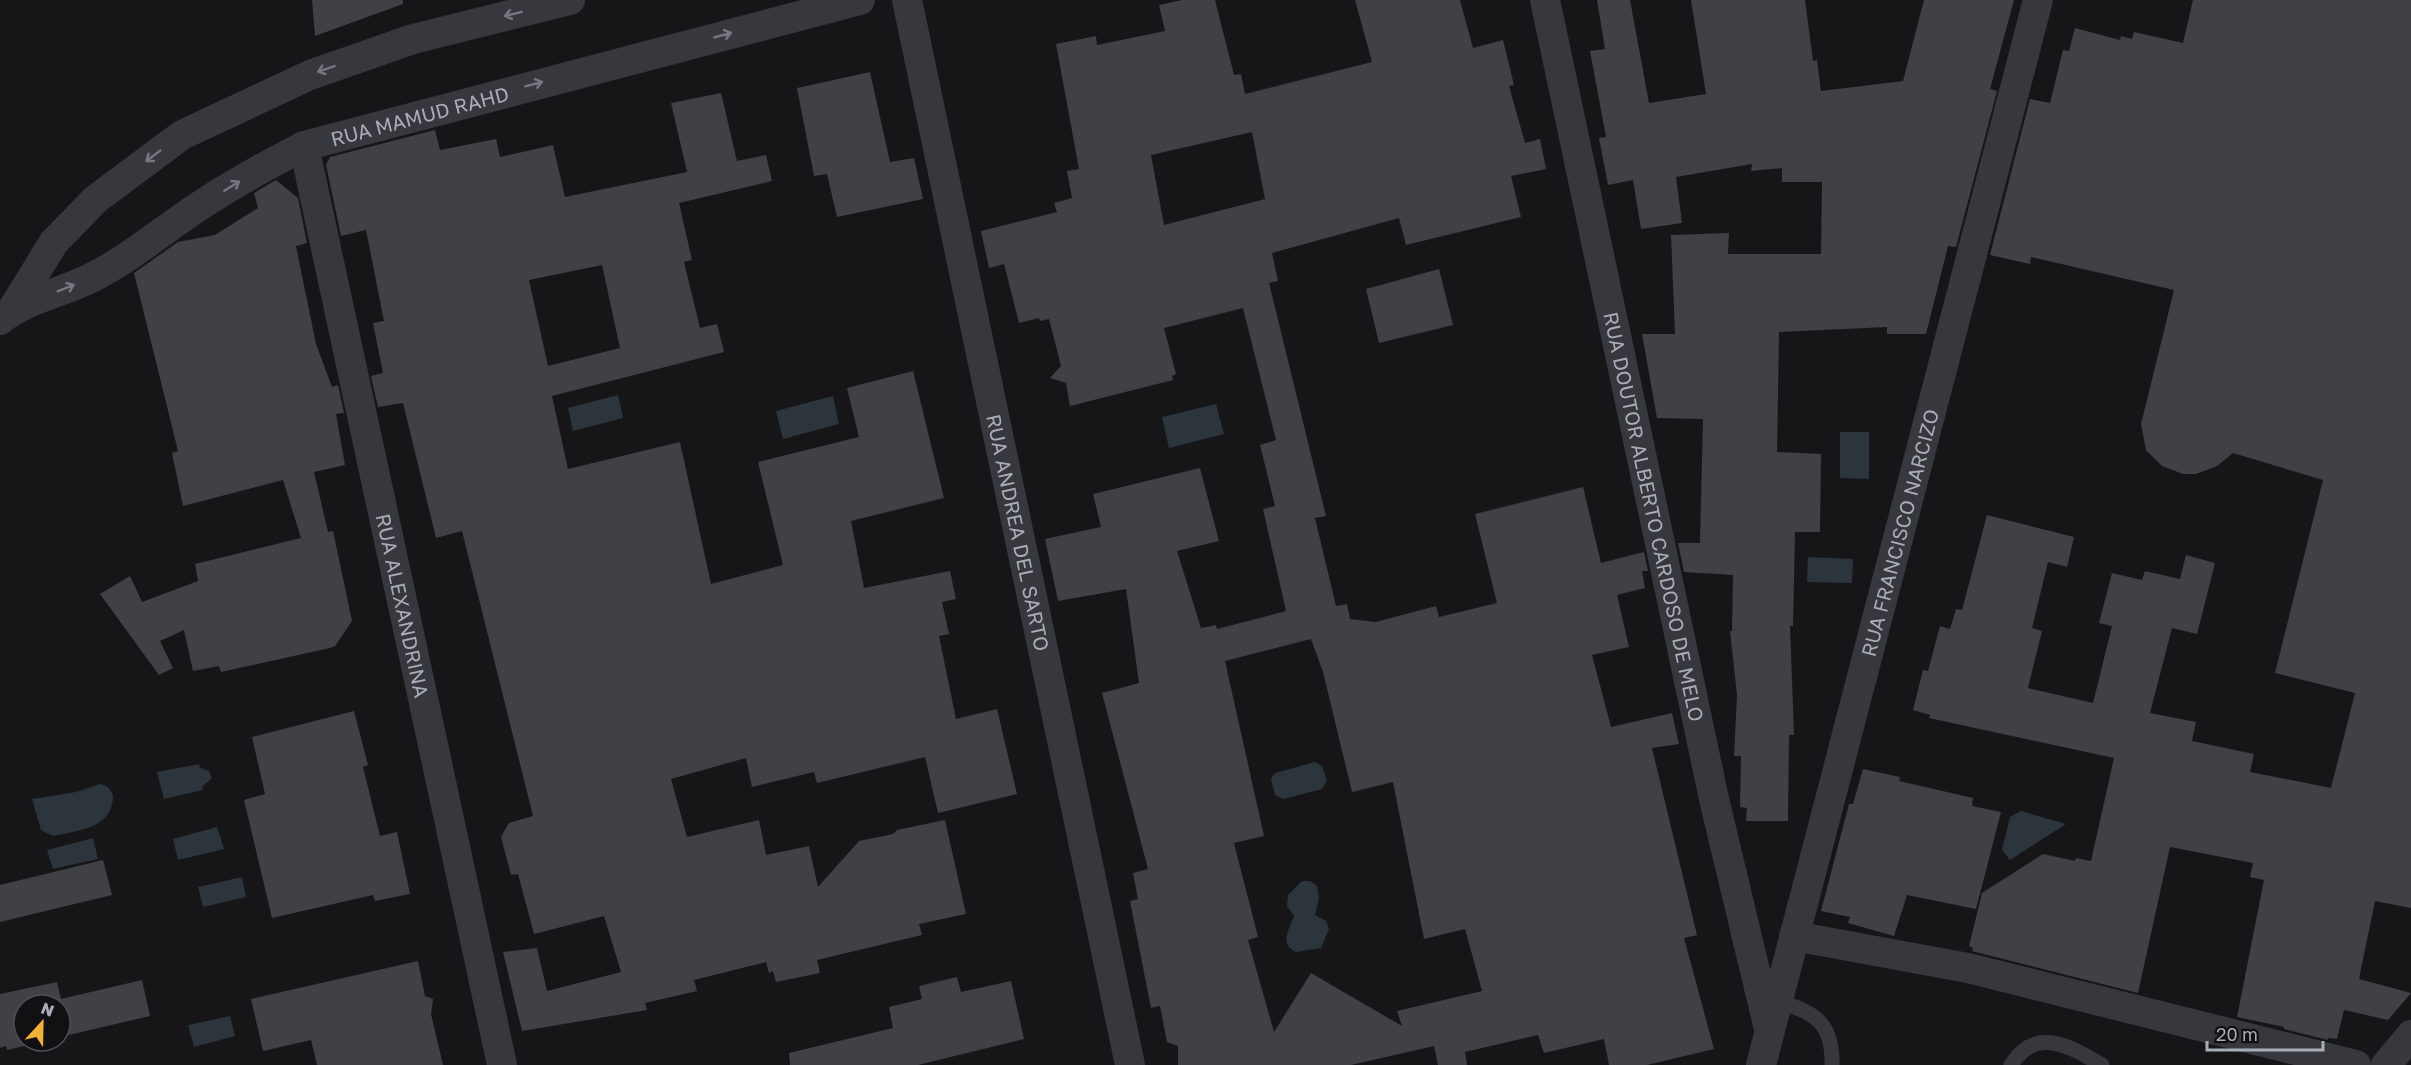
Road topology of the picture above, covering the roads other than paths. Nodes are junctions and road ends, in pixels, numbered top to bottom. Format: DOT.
graph roads {
  1 [pos="570,0"];
  2 [pos="860,0"];
  3 [pos="907,0"];
  4 [pos="1545,0"];
  5 [pos="2038,0"];
  6 [pos="304,146"];
  7 [pos="6,315"];
  8 [pos="1794,936"];
  9 [pos="1777,1001"];
  10 [pos="1770,1031"];
  11 [pos="2411,1035"];
  12 [pos="502,1065"];
  13 [pos="1130,1065"];
  14 [pos="1761,1065"];
  15 [pos="1832,1065"];
  16 [pos="2011,1065"];
  17 [pos="2102,1065"];
  18 [pos="2355,1065"];
  19 [pos="2386,1065"];
  1 -- 7 [label="street, RUA MAMUD RAHD, one-way"];
  6 -- 2 [label="street, RUA MAMUD RAHD, one-way"];
  3 -- 13 [label="street, RUA ANDREA DEL SARTO"];
  4 -- 10 [label="street, RUA DOUTOR ALBERTO CARDOSO DE MELO"];
  5 -- 8 [label="street, RUA FRANCISCO NARCIZO"];
  7 -- 6 [label="street, RUA MAMUD RAHD, one-way"];
  6 -- 12 [label="street, RUA ALEXANDRINA"];
  8 -- 9 [label="street, RUA FRANCISCO NARCIZO"];
  8 -- 18 [label="street"];
  9 -- 10 [label="street, RUA FRANCISCO NARCIZO"];
  9 -- 15 [label="lane"];
  10 -- 14 [label="street, RUA FRANCISCO NARCIZO"];
  11 -- 19 [label="street"];
  16 -- 17 [label="lane"];
}
